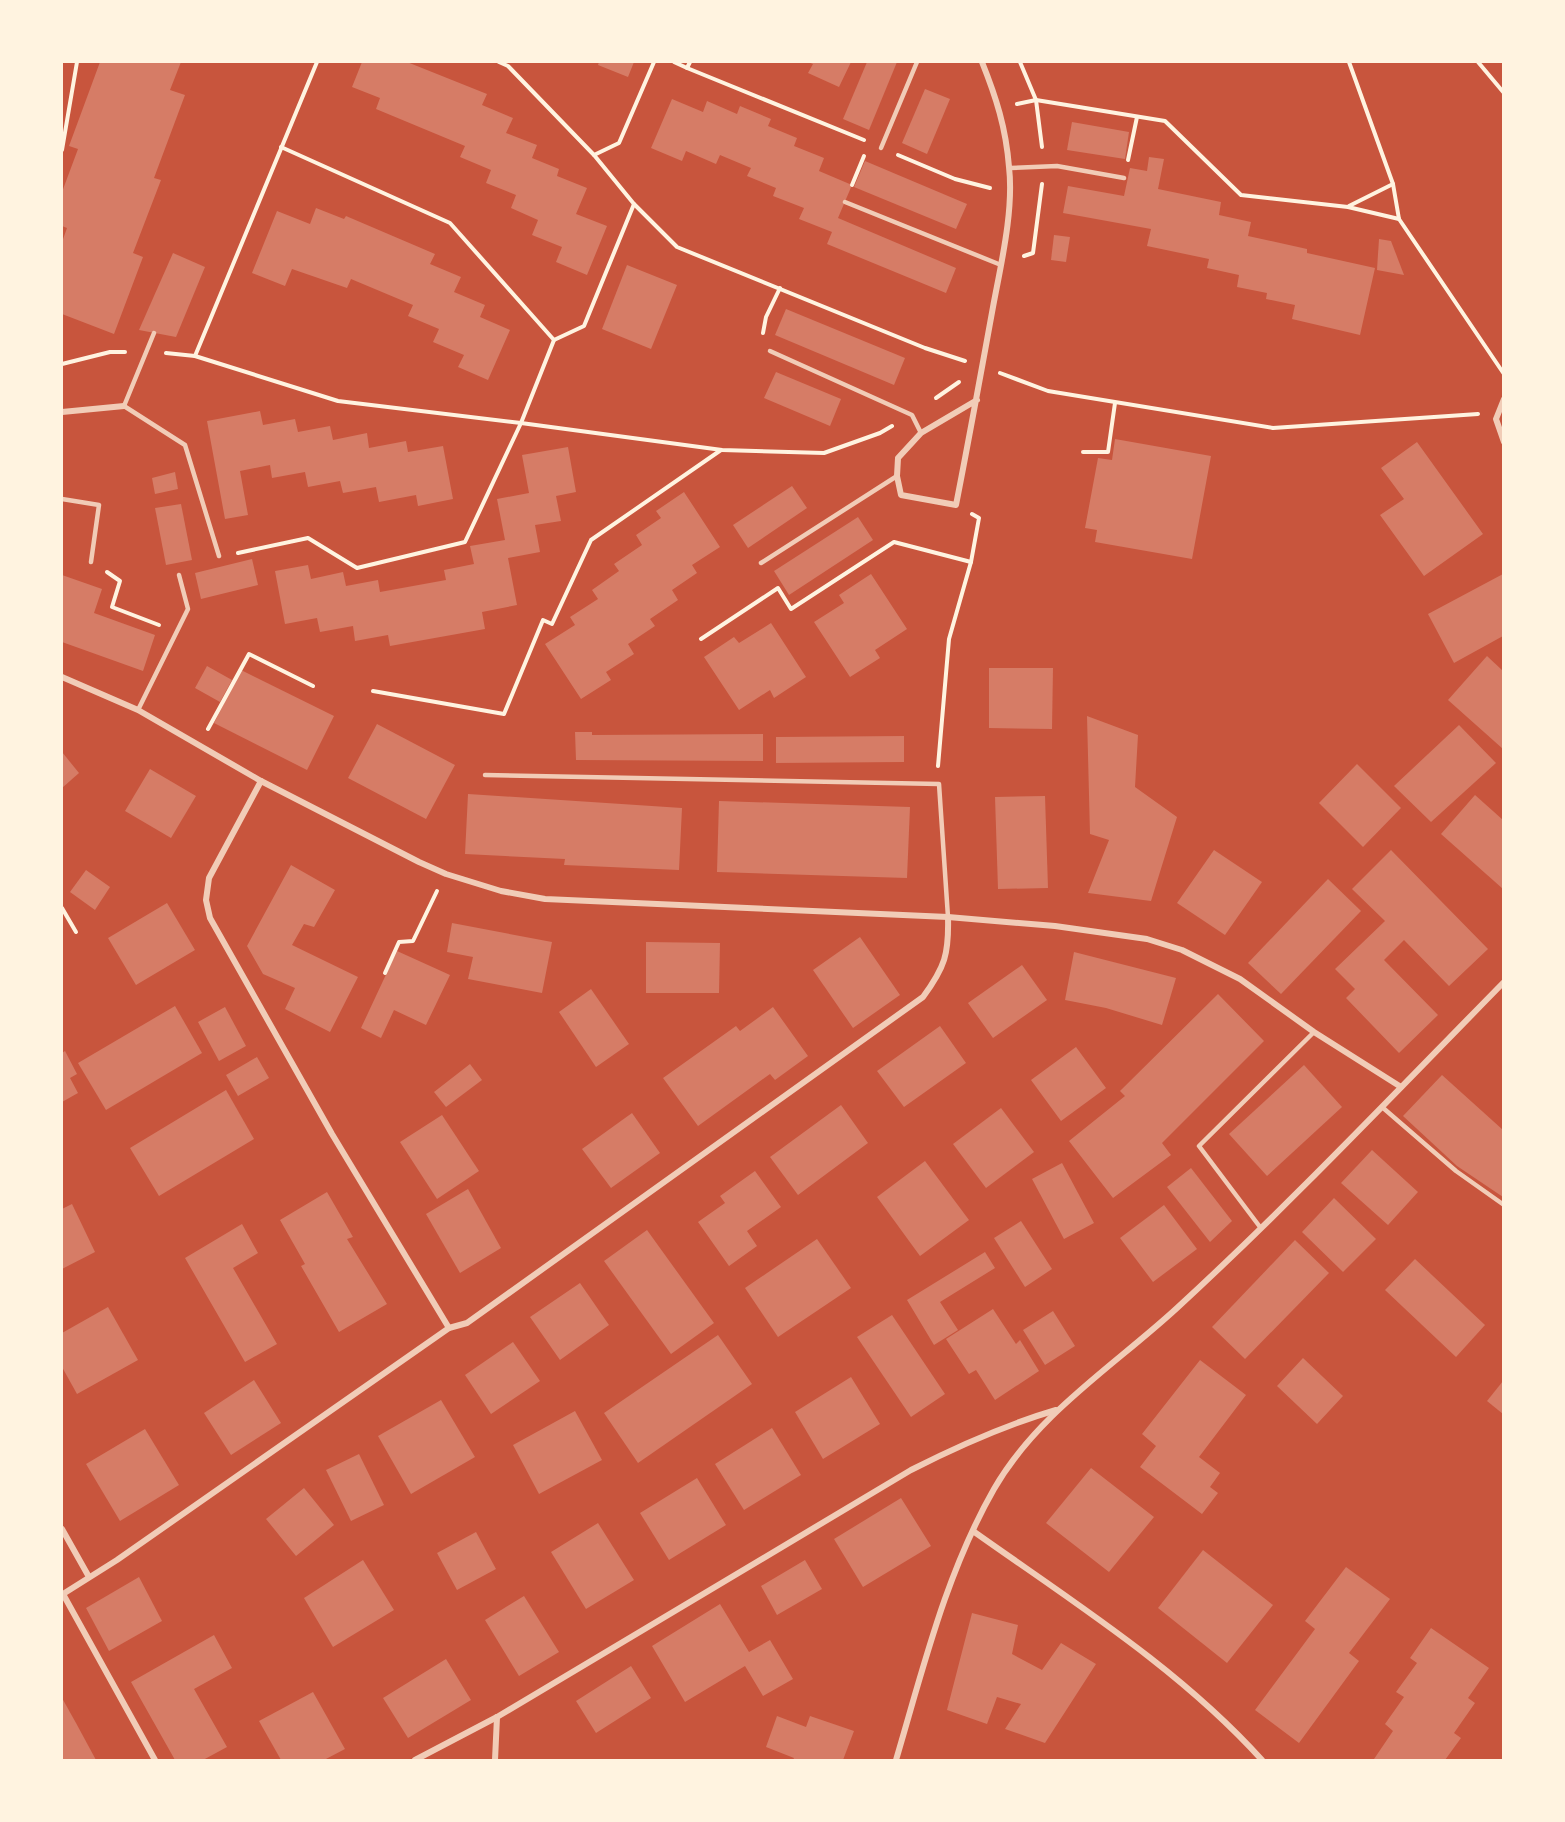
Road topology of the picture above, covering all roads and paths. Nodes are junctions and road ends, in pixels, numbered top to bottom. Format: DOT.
graph roads {
  1 [pos="77,62"];
  2 [pos="317,62"];
  3 [pos="499,62"];
  4 [pos="654,62"];
  5 [pos="675,62"];
  6 [pos="690,62"];
  7 [pos="917,62"];
  8 [pos="982,62"];
  9 [pos="1349,62"];
  10 [pos="1478,62"];
  11 [pos="687,68"];
  12 [pos="1503,93"];
  13 [pos="1036,100"];
  14 [pos="1137,117"];
  15 [pos="870,142"];
  16 [pos="281,147"];
  17 [pos="881,148"];
  18 [pos="62,150"];
  19 [pos="594,155"];
  20 [pos="1010,168"];
  21 [pos="1124,178"];
  22 [pos="1393,184"];
  23 [pos="1009,193"];
  24 [pos="845,202"];
  25 [pos="634,204"];
  26 [pos="1348,207"];
  27 [pos="1399,219"];
  28 [pos="1000,265"];
  29 [pos="780,288"];
  30 [pos="154,333"];
  31 [pos="554,340"];
  32 [pos="146,351"];
  33 [pos="770,351"];
  34 [pos="195,356"];
  35 [pos="62,364"];
  36 [pos="982,366"];
  37 [pos="1503,374"];
  38 [pos="1503,399"];
  39 [pos="977,400"];
  40 [pos="1115,403"];
  41 [pos="124,406"];
  42 [pos="62,412"];
  43 [pos="912,415"];
  44 [pos="1496,419"];
  45 [pos="521,423"];
  46 [pos="921,433"];
  47 [pos="1503,442"];
  48 [pos="722,450"];
  49 [pos="1083,452"];
  50 [pos="897,476"];
  51 [pos="62,499"];
  52 [pos="956,505"];
  53 [pos="219,556"];
  54 [pos="91,562"];
  55 [pos="971,562"];
  56 [pos="761,563"];
  57 [pos="179,575"];
  58 [pos="178,632"];
  59 [pos="701,639"];
  60 [pos="62,677"];
  61 [pos="313,686"];
  62 [pos="373,691"];
  63 [pos="138,710"];
  64 [pos="199,745"];
  65 [pos="485,776"];
  66 [pos="261,781"];
  67 [pos="939,784"];
  68 [pos="446,874"];
  69 [pos="62,908"];
  70 [pos="948,917"];
  71 [pos="75,932"];
  72 [pos="385,973"];
  73 [pos="1503,982"];
  74 [pos="1314,1032"];
  75 [pos="1401,1087"];
  76 [pos="1382,1107"];
  77 [pos="1503,1205"];
  78 [pos="1260,1227"];
  79 [pos="449,1328"];
  80 [pos="1058,1410"];
  81 [pos="62,1529"];
  82 [pos="973,1531"];
  83 [pos="89,1577"];
  84 [pos="497,1717"];
  85 [pos="156,1761"];
  86 [pos="416,1761"];
  87 [pos="495,1761"];
  88 [pos="896,1761"];
  89 [pos="1262,1761"];
  1 -- 18 [label="path"];
  2 -- 16 [label="path"];
  3 -- 19 [label="path"];
  4 -- 19 [label="path"];
  5 -- 11 [label="path"];
  6 -- 11 [label="path"];
  7 -- 17 [label="lane"];
  8 -- 20 [label="street"];
  9 -- 22 [label="path"];
  10 -- 12 [label="path"];
  11 -- 15 [label="path"];
  13 -- 14 [label="path"];
  14 -- 21 [label="path"];
  14 -- 26 [label="path"];
  15 -- 17 [label="path"];
  15 -- 24 [label="path"];
  16 -- 31 [label="path"];
  16 -- 34 [label="path"];
  17 -- 23 [label="path"];
  19 -- 25 [label="path"];
  20 -- 21 [label="lane"];
  20 -- 23 [label="street"];
  22 -- 26 [label="path"];
  22 -- 27 [label="path"];
  23 -- 28 [label="street"];
  24 -- 28 [label="lane"];
  25 -- 29 [label="path"];
  25 -- 31 [label="path"];
  26 -- 27 [label="path"];
  27 -- 37 [label="path"];
  28 -- 36 [label="street"];
  29 -- 33 [label="path"];
  29 -- 36 [label="path"];
  30 -- 32 [label="lane"];
  31 -- 45 [label="path"];
  32 -- 34 [label="path"];
  32 -- 35 [label="path"];
  32 -- 41 [label="lane"];
  33 -- 43 [label="lane"];
  34 -- 45 [label="path"];
  36 -- 39 [label="street"];
  36 -- 40 [label="path"];
  36 -- 43 [label="path"];
  38 -- 44 [label="street"];
  39 -- 46 [label="street"];
  39 -- 52 [label="street"];
  40 -- 44 [label="path"];
  40 -- 49 [label="path"];
  41 -- 42 [label="street"];
  41 -- 53 [label="lane"];
  43 -- 46 [label="lane"];
  43 -- 48 [label="path"];
  44 -- 47 [label="street"];
  45 -- 48 [label="path"];
  45 -- 53 [label="path"];
  46 -- 50 [label="street"];
  48 -- 62 [label="path"];
  50 -- 52 [label="street"];
  50 -- 56 [label="lane"];
  51 -- 54 [label="lane"];
  52 -- 55 [label="path"];
  54 -- 58 [label="path"];
  55 -- 59 [label="path"];
  55 -- 67 [label="path"];
  57 -- 58 [label="lane"];
  58 -- 63 [label="lane"];
  60 -- 63 [label="street"];
  61 -- 64 [label="path"];
  63 -- 64 [label="street"];
  64 -- 66 [label="street"];
  65 -- 67 [label="lane"];
  66 -- 68 [label="street"];
  66 -- 79 [label="street"];
  67 -- 70 [label="lane"];
  68 -- 70 [label="street"];
  68 -- 72 [label="path"];
  69 -- 71 [label="path"];
  70 -- 74 [label="street"];
  70 -- 79 [label="street"];
  73 -- 75 [label="street"];
  74 -- 75 [label="street"];
  74 -- 78 [label="lane"];
  75 -- 76 [label="street"];
  76 -- 77 [label="lane"];
  76 -- 78 [label="street"];
  78 -- 80 [label="street"];
  79 -- 83 [label="street"];
  80 -- 82 [label="street"];
  80 -- 84 [label="street"];
  81 -- 83 [label="street"];
  82 -- 88 [label="street"];
  82 -- 89 [label="street"];
  83 -- 85 [label="street"];
  84 -- 86 [label="street"];
  84 -- 87 [label="street"];
}
